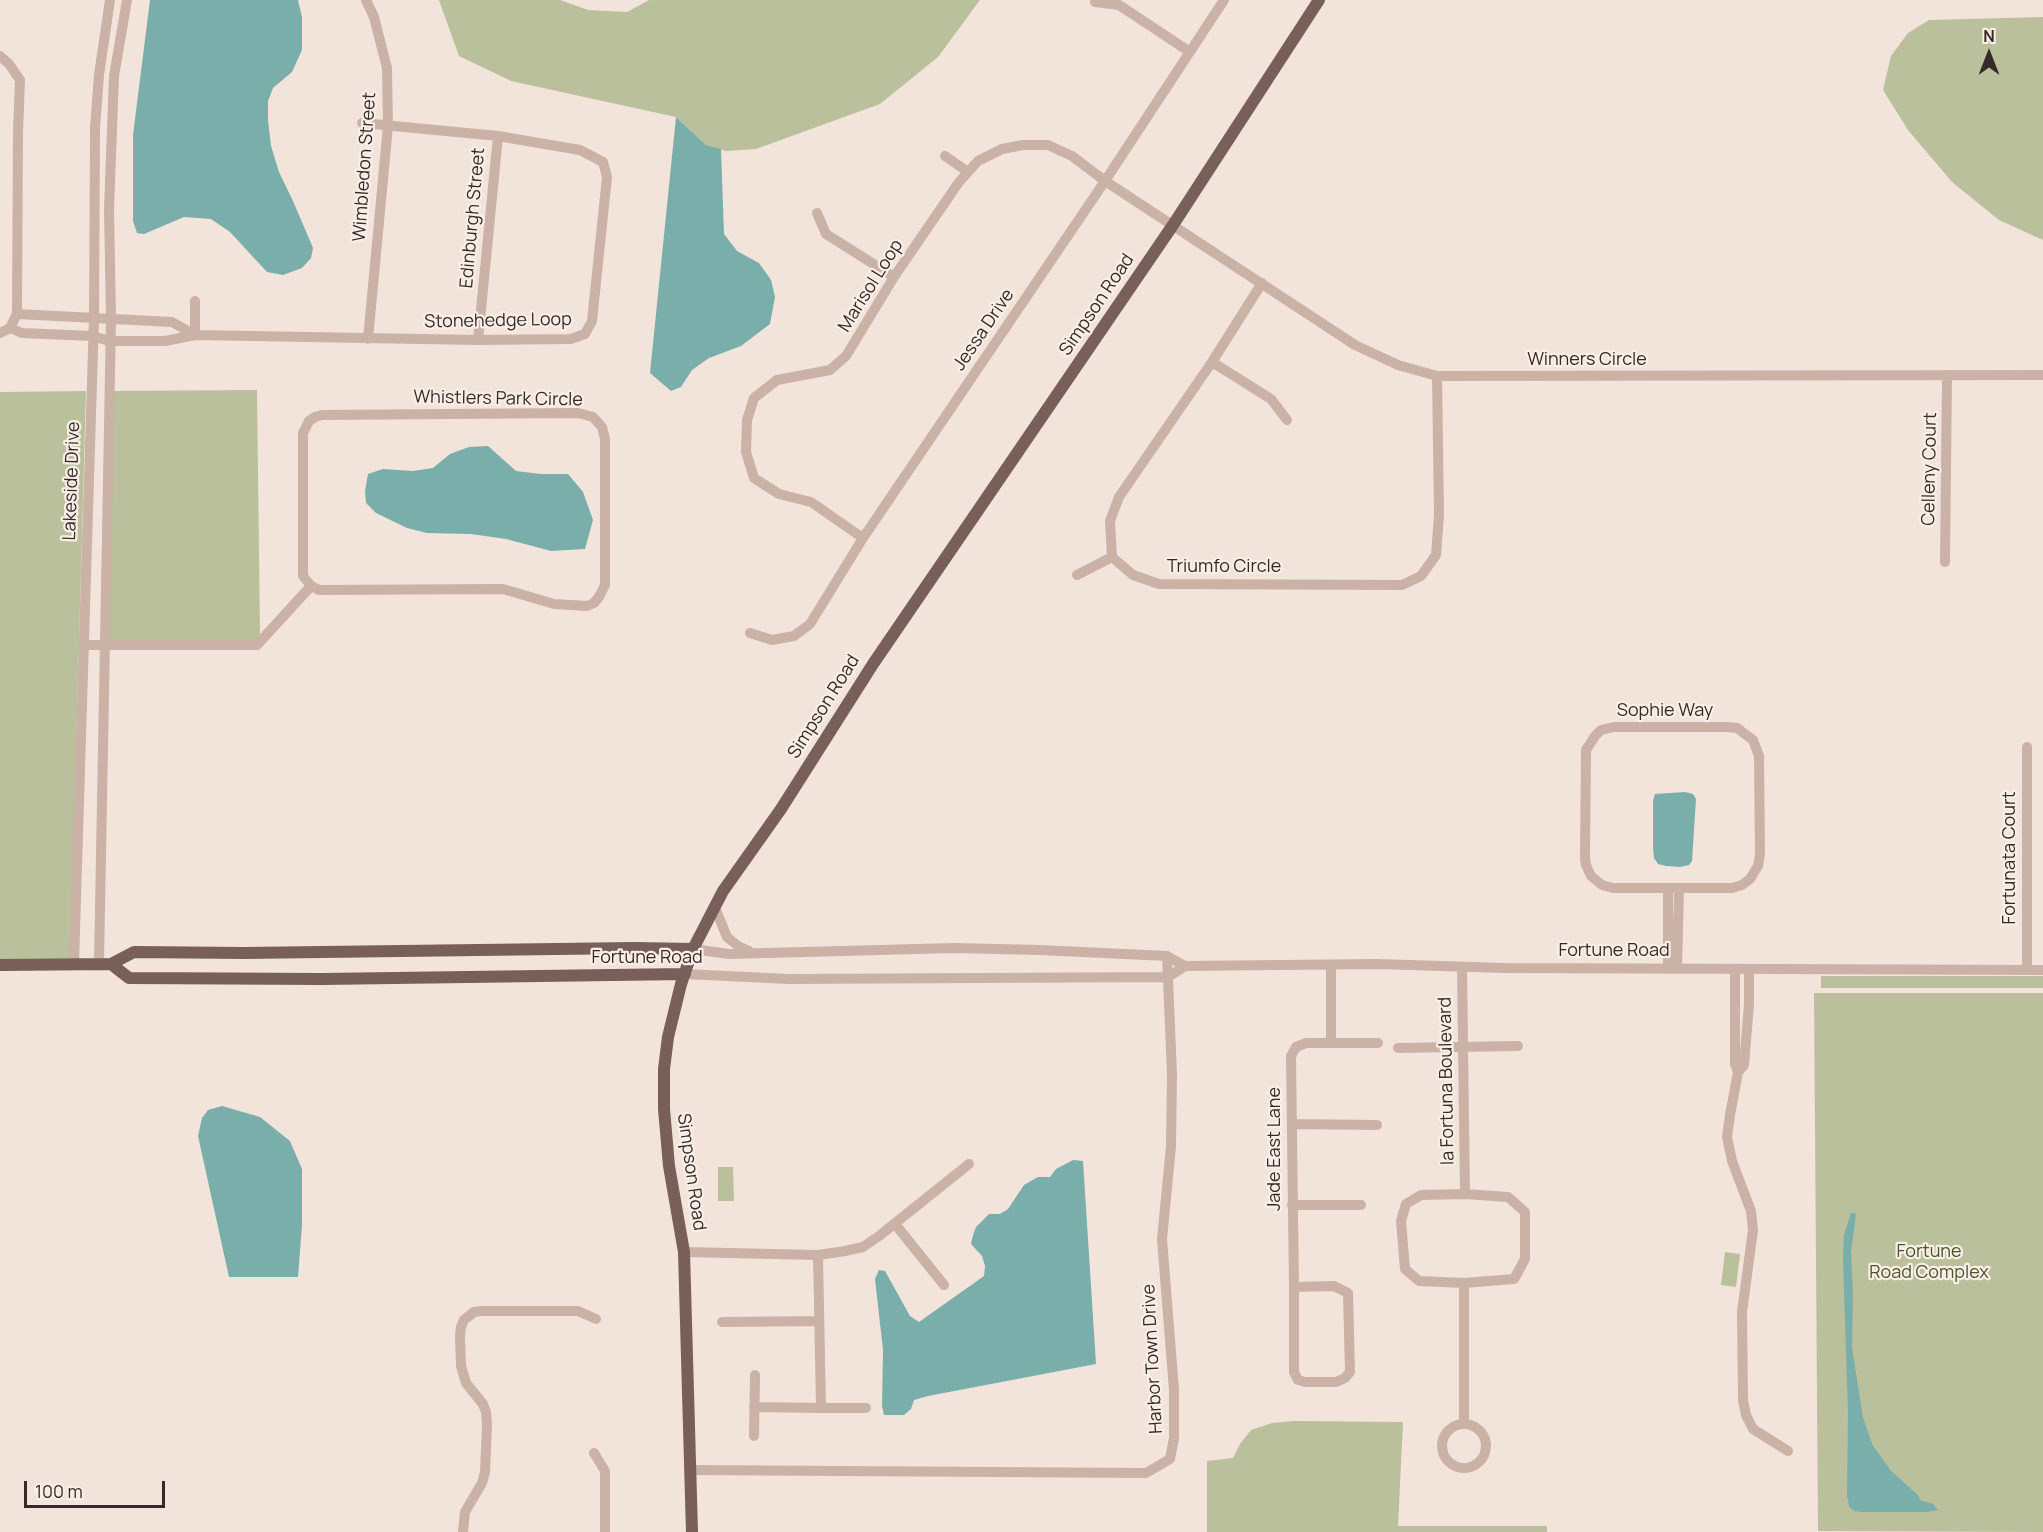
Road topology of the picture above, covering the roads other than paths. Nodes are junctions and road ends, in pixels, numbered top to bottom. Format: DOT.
graph roads {
  1 [pos="110,0"];
  2 [pos="127,0"];
  3 [pos="366,0"];
  4 [pos="1224,0"];
  5 [pos="1319,0"];
  6 [pos="1095,2"];
  7 [pos="1190,52"];
  8 [pos="0,56"];
  9 [pos="362,123"];
  10 [pos="387,126"];
  11 [pos="498,136"];
  12 [pos="945,156"];
  13 [pos="968,172"];
  14 [pos="1105,181"];
  15 [pos="817,213"];
  16 [pos="1173,225"];
  17 [pos="894,277"];
  18 [pos="1262,283"];
  19 [pos="195,301"];
  20 [pos="17,314"];
  21 [pos="94,318"];
  22 [pos="111,319"];
  23 [pos="5,330"];
  24 [pos="195,335"];
  25 [pos="93,336"];
  26 [pos="368,339"];
  27 [pos="109,340"];
  28 [pos="478,340"];
  29 [pos="1212,362"];
  30 [pos="2043,375"];
  31 [pos="1437,376"];
  32 [pos="1947,376"];
  33 [pos="1287,420"];
  34 [pos="863,538"];
  35 [pos="1112,557"];
  36 [pos="1946,562"];
  37 [pos="1077,575"];
  38 [pos="311,586"];
  39 [pos="750,633"];
  40 [pos="83,645"];
  41 [pos="104,646"];
  42 [pos="2027,747"];
  43 [pos="1674,888"];
  44 [pos="715,908"];
  45 [pos="693,949"];
  46 [pos="755,953"];
  47 [pos="1167,956"];
  48 [pos="74,963"];
  49 [pos="105,964"];
  50 [pos="0,965"];
  51 [pos="1330,965"];
  52 [pos="1185,966"];
  53 [pos="1462,967"];
  54 [pos="1672,969"];
  55 [pos="1736,970"];
  56 [pos="1749,970"];
  57 [pos="2027,970"];
  58 [pos="2043,970"];
  59 [pos="685,974"];
  60 [pos="1168,977"];
  61 [pos="1331,1043"];
  62 [pos="1378,1043"];
  63 [pos="1518,1046"];
  64 [pos="1463,1047"];
  65 [pos="1398,1048"];
  66 [pos="1738,1072"];
  67 [pos="1292,1124"];
  68 [pos="1377,1125"];
  69 [pos="969,1164"];
  70 [pos="1465,1194"];
  71 [pos="1292,1205"];
  72 [pos="1361,1205"];
  73 [pos="895,1224"];
  74 [pos="684,1252"];
  75 [pos="818,1254"];
  76 [pos="1464,1283"];
  77 [pos="944,1285"];
  78 [pos="1294,1287"];
  79 [pos="596,1319"];
  80 [pos="722,1322"];
  81 [pos="819,1322"];
  82 [pos="754,1375"];
  83 [pos="754,1407"];
  84 [pos="821,1408"];
  85 [pos="866,1408"];
  86 [pos="1464,1424"];
  87 [pos="754,1436"];
  88 [pos="1788,1451"];
  89 [pos="594,1454"];
  90 [pos="691,1470"];
  91 [pos="463,1532"];
  92 [pos="605,1532"];
  93 [pos="692,1532"];
  1 -- 21 [label="street, Lakeside Drive"];
  2 -- 22 [label="street, Lakeside Drive"];
  3 -- 10 [label="street, Wimbledon Street"];
  4 -- 7 [label="street, Jessa Drive"];
  5 -- 16 [label="main road, Simpson Road"];
  6 -- 7 [label="street"];
  7 -- 14 [label="street, Jessa Drive"];
  8 -- 20 [label="street"];
  9 -- 10 [label="street, Stonehedge Loop"];
  10 -- 11 [label="street, Stonehedge Loop"];
  10 -- 26 [label="street, Wimbledon Street"];
  11 -- 28 [label="street, Edinburgh Street"];
  11 -- 28 [label="street, Stonehedge Loop"];
  12 -- 13 [label="street"];
  13 -- 14 [label="street, Marisol Loop"];
  13 -- 17 [label="street, Marisol Loop"];
  14 -- 16 [label="street, Marisol Loop"];
  14 -- 34 [label="street, Jessa Drive"];
  15 -- 17 [label="street"];
  16 -- 18 [label="street, Winners Circle"];
  16 -- 44 [label="main road, Simpson Road"];
  17 -- 34 [label="street, Marisol Loop"];
  18 -- 29 [label="street"];
  18 -- 31 [label="street, Winners Circle"];
  19 -- 24 [label="street"];
  20 -- 21 [label="street, Stonehedge Loop"];
  20 -- 23 [label="street"];
  21 -- 22 [label="street, Stonehedge Loop"];
  21 -- 25 [label="street, Lakeside Drive"];
  22 -- 24 [label="street, Stonehedge Loop"];
  22 -- 27 [label="street, Lakeside Drive"];
  23 -- 25 [label="street, Stonehedge Loop"];
  24 -- 26 [label="street, Stonehedge Loop"];
  24 -- 27 [label="street, Stonehedge Loop"];
  25 -- 27 [label="street, Stonehedge Loop"];
  25 -- 40 [label="street, Lakeside Drive"];
  26 -- 28 [label="street, Stonehedge Loop"];
  27 -- 41 [label="street, Lakeside Drive"];
  29 -- 33 [label="street"];
  29 -- 35 [label="street"];
  30 -- 32 [label="street, Winners Circle"];
  31 -- 32 [label="street, Winners Circle"];
  31 -- 35 [label="street, Triumfo Circle"];
  32 -- 36 [label="street, Celleny Court"];
  34 -- 39 [label="street, Jessa Drive"];
  35 -- 37 [label="street"];
  38 -- 38 [label="street, Whistlers Park Circle"];
  38 -- 41 [label="street"];
  40 -- 41 [label="street"];
  40 -- 48 [label="street, Lakeside Drive"];
  41 -- 49 [label="street, Lakeside Drive"];
  42 -- 57 [label="street, Fortunata Court"];
  43 -- 43 [label="street, Sophie Way"];
  43 -- 54 [label="street"];
  44 -- 45 [label="main road, Simpson Road"];
  44 -- 46 [label="street"];
  45 -- 46 [label="street, Fortune Road"];
  45 -- 49 [label="main road, Fortune Road"];
  45 -- 59 [label="main road, Simpson Road"];
  46 -- 47 [label="street, Fortune Road"];
  47 -- 52 [label="street, Fortune Road"];
  47 -- 60 [label="street, Harbor Town Drive"];
  48 -- 49 [label="main road, Fortune Road"];
  48 -- 50 [label="main road, Fortune Road"];
  49 -- 59 [label="main road, Fortune Road"];
  51 -- 52 [label="street, Fortune Road"];
  51 -- 53 [label="street, Fortune Road"];
  51 -- 61 [label="street"];
  52 -- 60 [label="street"];
  53 -- 54 [label="street, Fortune Road"];
  53 -- 64 [label="street, la Fortuna Boulevard"];
  54 -- 55 [label="street, Fortune Road"];
  55 -- 56 [label="street, Fortune Road"];
  55 -- 66 [label="street"];
  56 -- 57 [label="street, Fortune Road"];
  56 -- 66 [label="street"];
  57 -- 58 [label="street, Fortune Road"];
  59 -- 60 [label="street, Fortune Road"];
  59 -- 74 [label="main road, Simpson Road"];
  60 -- 90 [label="street, Harbor Town Drive"];
  61 -- 62 [label="street, Jade East Lane"];
  61 -- 67 [label="street, Jade East Lane"];
  63 -- 64 [label="street"];
  64 -- 65 [label="street"];
  64 -- 70 [label="street, la Fortuna Boulevard"];
  66 -- 88 [label="street"];
  67 -- 68 [label="street"];
  67 -- 71 [label="street, Jade East Lane"];
  69 -- 73 [label="street"];
  70 -- 76 [label="street"];
  70 -- 76 [label="street"];
  71 -- 72 [label="street"];
  71 -- 78 [label="street, Jade East Lane"];
  73 -- 75 [label="street"];
  73 -- 77 [label="street"];
  74 -- 75 [label="street"];
  74 -- 90 [label="main road, Simpson Road"];
  75 -- 81 [label="street"];
  76 -- 86 [label="street"];
  78 -- 78 [label="street, Jade East Lane"];
  79 -- 91 [label="street"];
  80 -- 81 [label="street"];
  81 -- 84 [label="street"];
  82 -- 83 [label="street"];
  83 -- 84 [label="street"];
  83 -- 87 [label="street"];
  84 -- 85 [label="street"];
  86 -- 86 [label="street"];
  89 -- 92 [label="street"];
  90 -- 93 [label="main road, Simpson Road"];
}
